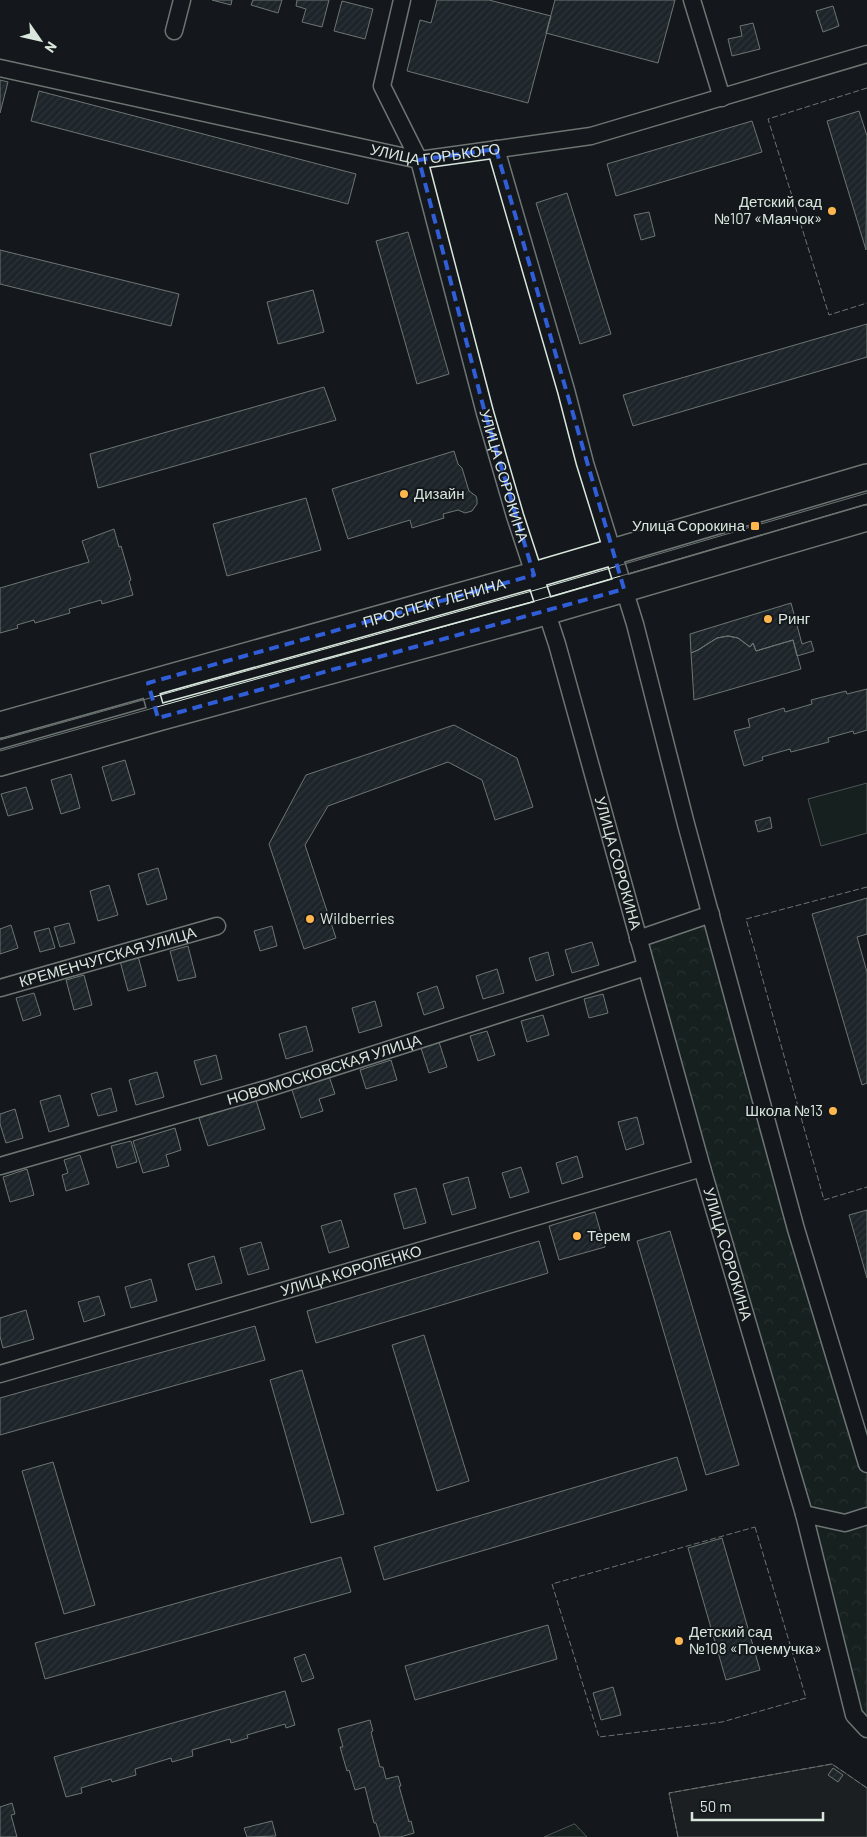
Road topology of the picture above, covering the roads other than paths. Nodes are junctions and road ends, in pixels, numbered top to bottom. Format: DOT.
graph roads {
  1 [pos="182,0"];
  2 [pos="402,0"];
  3 [pos="692,0"];
  4 [pos="174,31"];
  5 [pos="867,54"];
  6 [pos="0,68"];
  7 [pos="722,98"];
  8 [pos="496,149"];
  9 [pos="419,160"];
  10 [pos="867,477"];
  11 [pos="867,518"];
  12 [pos="613,552"];
  13 [pos="534,575"];
  14 [pos="624,589"];
  15 [pos="546,612"];
  16 [pos="148,683"];
  17 [pos="158,718"];
  18 [pos="0,725"];
  19 [pos="0,763"];
  20 [pos="711,914"];
  21 [pos="217,926"];
  22 [pos="638,939"];
  23 [pos="646,966"];
  24 [pos="0,988"];
  25 [pos="0,1166"];
  26 [pos="702,1168"];
  27 [pos="0,1374"];
  28 [pos="867,1464"];
  29 [pos="804,1514"];
  30 [pos="867,1516"];
  31 [pos="867,1729"];
  1 -- 4 [label="street"];
  2 -- 9 [label="street, УЛИЦА СОРОКИНА"];
  3 -- 7 [label="street"];
  5 -- 7 [label="street, УЛИЦА ГОРЬКОГО"];
  6 -- 9 [label="street, УЛИЦА ГОРЬКОГО"];
  7 -- 8 [label="street, УЛИЦА ГОРЬКОГО"];
  8 -- 9 [label="street, УЛИЦА ГОРЬКОГО"];
  8 -- 12 [label="street"];
  9 -- 13 [label="street, УЛИЦА СОРОКИНА"];
  10 -- 12 [label="main road, ПРОСПЕКТ ЛЕНИНА"];
  11 -- 14 [label="main road"];
  12 -- 13 [label="main road, ПРОСПЕКТ ЛЕНИНА"];
  12 -- 14 [label="street"];
  13 -- 15 [label="street, УЛИЦА СОРОКИНА"];
  13 -- 16 [label="main road, ПРОСПЕКТ ЛЕНИНА"];
  14 -- 15 [label="main road"];
  14 -- 20 [label="street"];
  15 -- 17 [label="main road"];
  15 -- 22 [label="street, УЛИЦА СОРОКИНА"];
  16 -- 17 [label="street"];
  16 -- 18 [label="main road, ПРОСПЕКТ ЛЕНИНА"];
  17 -- 19 [label="main road"];
  20 -- 22 [label="street"];
  20 -- 28 [label="street"];
  21 -- 24 [label="street, КРЕМЕНЧУГСКАЯ УЛИЦА"];
  22 -- 23 [label="street, УЛИЦА СОРОКИНА"];
  23 -- 25 [label="street, НОВОМОСКОВСКАЯ УЛИЦА"];
  23 -- 26 [label="street, УЛИЦА СОРОКИНА"];
  26 -- 27 [label="street, УЛИЦА КОРОЛЕНКО"];
  26 -- 29 [label="street, УЛИЦА СОРОКИНА"];
  29 -- 30 [label="street"];
  29 -- 31 [label="street, УЛИЦА СОРОКИНА"];
}
